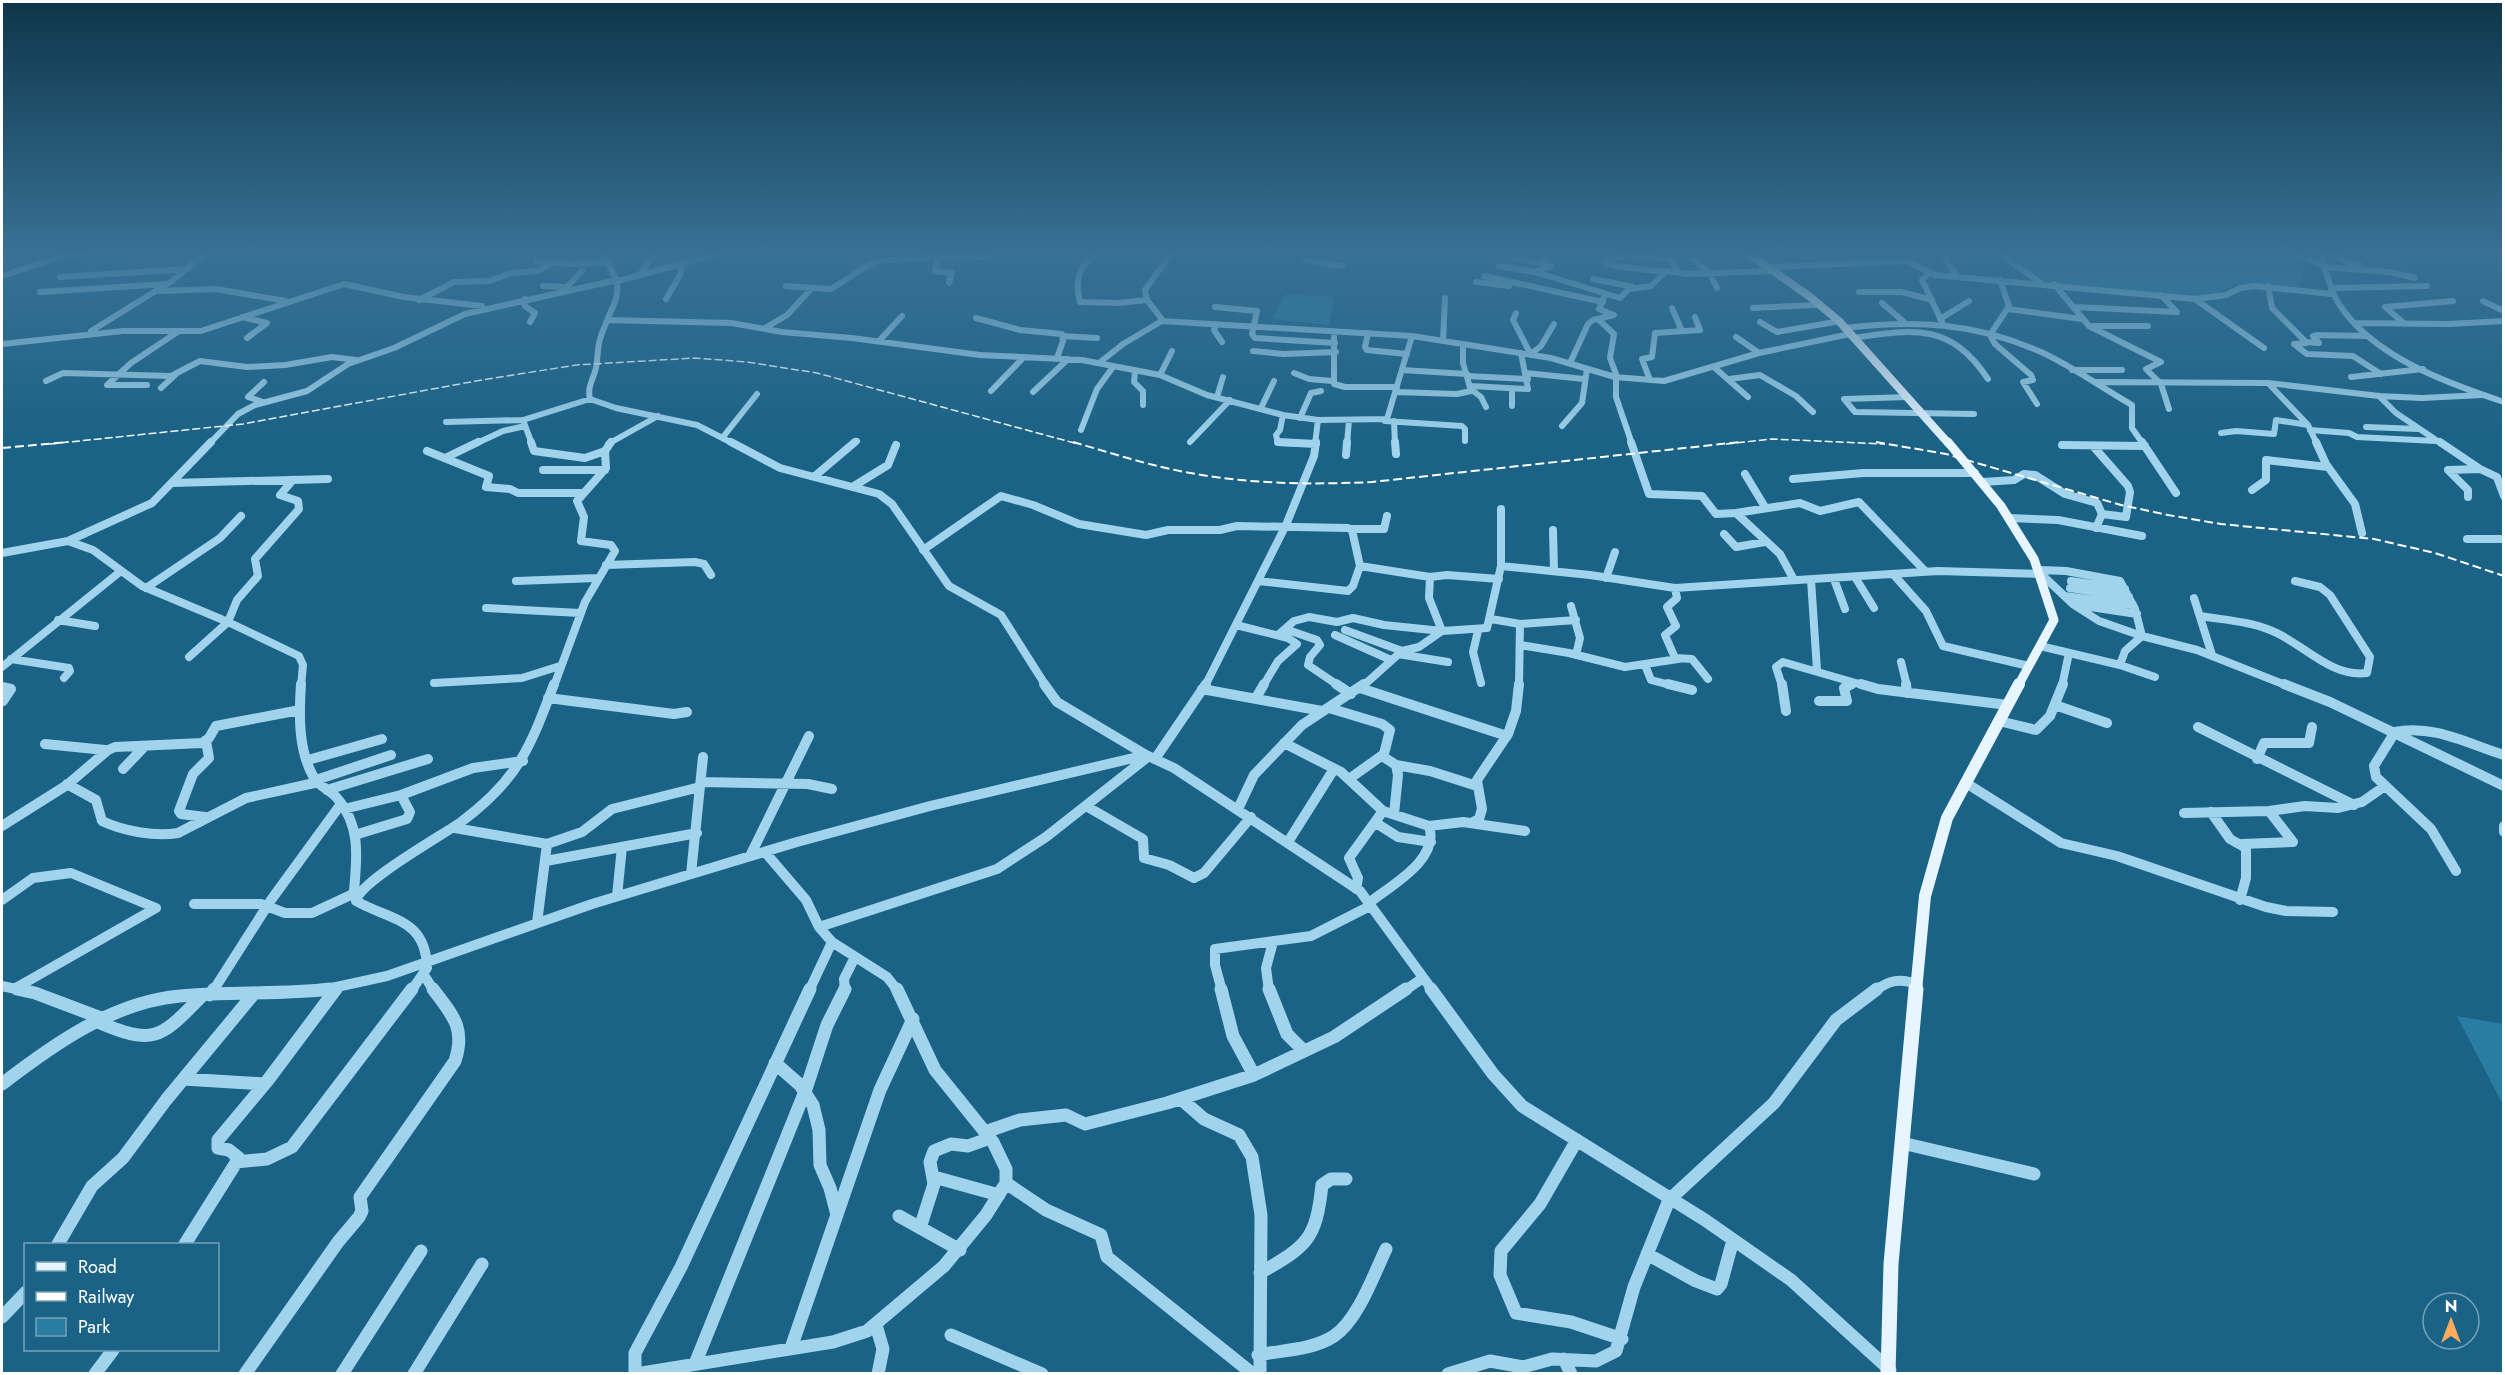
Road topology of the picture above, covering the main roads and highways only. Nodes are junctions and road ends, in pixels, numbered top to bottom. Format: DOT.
graph roads {
  1 [pos="1828,316"];
  2 [pos="1831,316"];
  3 [pos="1844,329"];
  4 [pos="1889,1372"];
  1 -- 3 [label="main road"];
  2 -- 3 [label="main road"];
  3 -- 4 [label="main road"];
}
